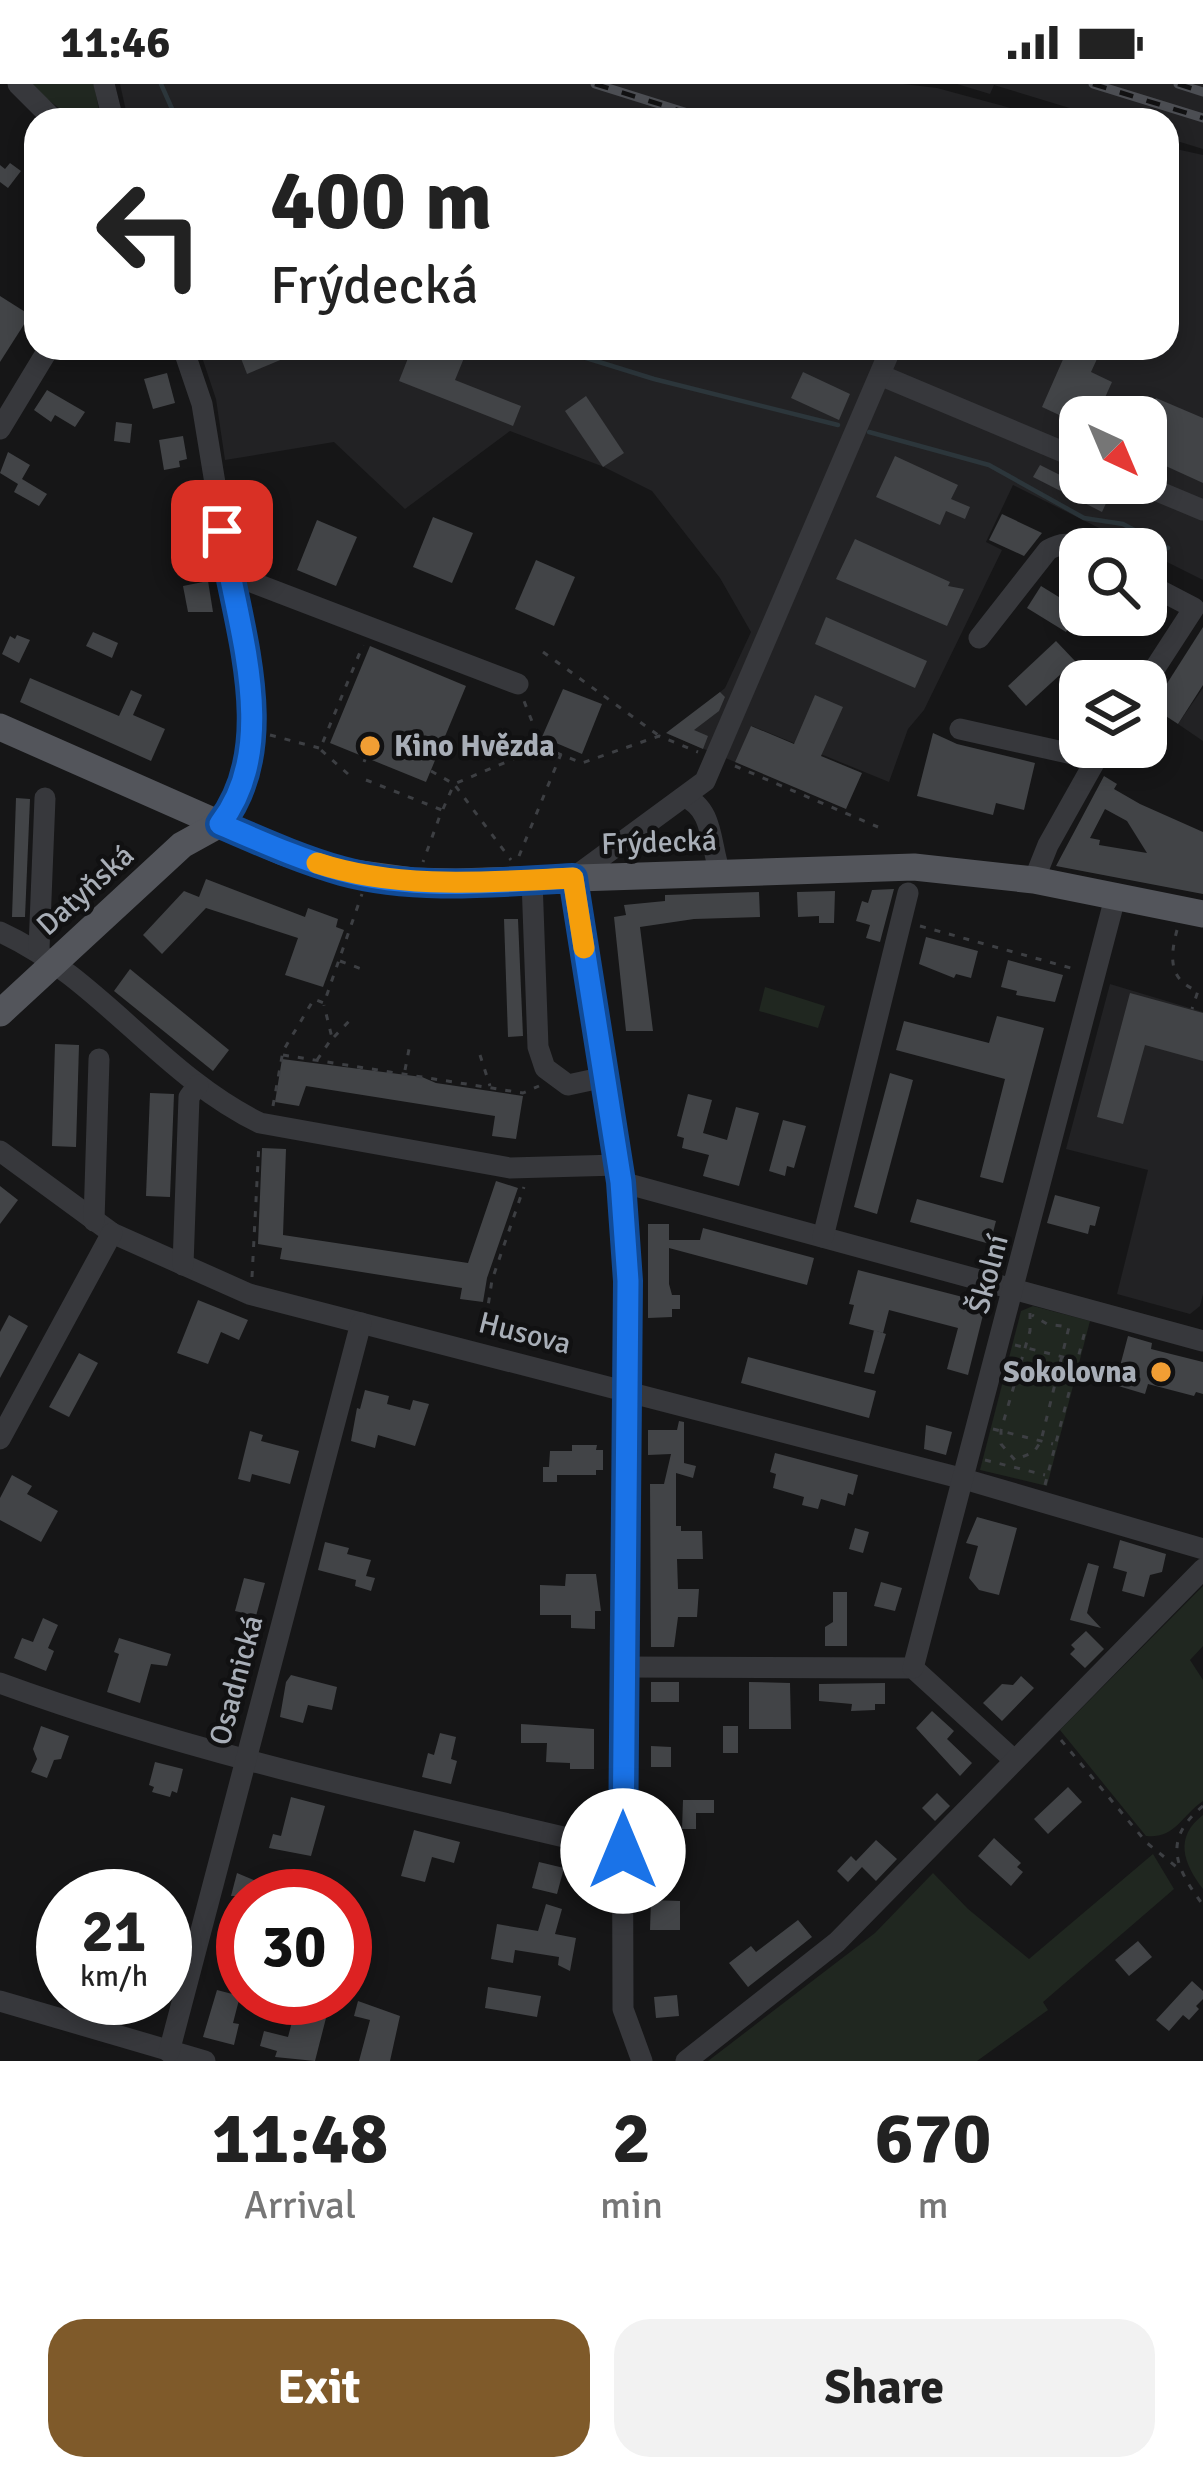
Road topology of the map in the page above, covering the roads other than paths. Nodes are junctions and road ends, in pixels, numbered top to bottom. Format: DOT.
graph roads {
  1 [pos="18,84"];
  2 [pos="42,108"];
  3 [pos="42,360"];
  4 [pos="187,360"];
  5 [pos="886,360"];
  6 [pos="880,375"];
  7 [pos="0,429"];
  8 [pos="1059,450"];
  9 [pos="1167,495"];
  10 [pos="1203,510"];
  11 [pos="1059,544"];
  12 [pos="228,573"];
  13 [pos="1167,591"];
  14 [pos="1199,602"];
  15 [pos="979,638"];
  16 [pos="1161,660"];
  17 [pos="518,684"];
  18 [pos="0,727"];
  19 [pos="960,729"];
  20 [pos="1059,746"];
  21 [pos="1092,768"];
  22 [pos="684,797"];
  23 [pos="45,798"];
  24 [pos="220,824"];
  25 [pos="720,872"];
  26 [pos="573,878"];
  27 [pos="521,880"];
  28 [pos="1034,880"];
  29 [pos="908,893"];
  30 [pos="1116,894"];
  31 [pos="1192,911"];
  32 [pos="0,932"];
  33 [pos="47,955"];
  34 [pos="0,1012"];
  35 [pos="99,1059"];
  36 [pos="605,1077"];
  37 [pos="198,1084"];
  38 [pos="0,1151"];
  39 [pos="620,1174"];
  40 [pos="103,1227"];
  41 [pos="823,1237"];
  42 [pos="183,1265"];
  43 [pos="1024,1296"];
  44 [pos="361,1323"];
  45 [pos="1203,1341"];
  46 [pos="626,1390"];
  47 [pos="0,1439"];
  48 [pos="964,1479"];
  49 [pos="1203,1549"];
  50 [pos="1203,1569"];
  51 [pos="622,1667"];
  52 [pos="913,1668"];
  53 [pos="0,1683"];
  54 [pos="246,1760"];
  55 [pos="1014,1760"];
  56 [pos="623,1851"];
  57 [pos="0,2001"];
  58 [pos="169,2052"];
  59 [pos="205,2061"];
  60 [pos="642,2061"];
  61 [pos="686,2061"];
  1 -- 2 [label="street"];
  3 -- 7 [label="street"];
  4 -- 12 [label="street"];
  5 -- 6 [label="street"];
  6 -- 8 [label="street"];
  6 -- 22 [label="street"];
  9 -- 10 [label="street"];
  11 -- 15 [label="street"];
  12 -- 17 [label="street"];
  12 -- 24 [label="street"];
  13 -- 14 [label="street"];
  14 -- 16 [label="street"];
  18 -- 24 [label="main road, Frýdecká"];
  19 -- 20 [label="street"];
  21 -- 28 [label="street"];
  22 -- 25 [label="street"];
  22 -- 26 [label="street"];
  23 -- 33 [label="street"];
  24 -- 27 [label="main road, Frýdecká"];
  24 -- 33 [label="main road, Datyňská"];
  25 -- 26 [label="main road, Frýdecká"];
  25 -- 28 [label="main road, Frýdecká"];
  26 -- 27 [label="main road, Frýdecká"];
  26 -- 36 [label="street"];
  27 -- 36 [label="street"];
  28 -- 30 [label="main road, Frýdecká"];
  29 -- 41 [label="street"];
  30 -- 31 [label="main road, Frýdecká"];
  30 -- 43 [label="street, Školní"];
  32 -- 33 [label="street"];
  33 -- 34 [label="main road, Datyňská"];
  33 -- 37 [label="street"];
  35 -- 40 [label="street"];
  36 -- 39 [label="street"];
  37 -- 39 [label="street"];
  37 -- 42 [label="street"];
  38 -- 40 [label="street, Husova"];
  39 -- 41 [label="street"];
  39 -- 46 [label="street"];
  40 -- 42 [label="street, Husova"];
  40 -- 47 [label="street"];
  41 -- 43 [label="street"];
  42 -- 44 [label="street, Husova"];
  43 -- 45 [label="street"];
  43 -- 48 [label="street, Školní"];
  44 -- 46 [label="street, Husova"];
  44 -- 54 [label="street, Osadnická"];
  46 -- 48 [label="street, Husova"];
  46 -- 51 [label="street"];
  48 -- 49 [label="street, Husova"];
  48 -- 52 [label="street, Školní"];
  50 -- 55 [label="street"];
  51 -- 52 [label="street"];
  51 -- 56 [label="street"];
  52 -- 55 [label="street"];
  53 -- 54 [label="street"];
  54 -- 56 [label="street"];
  54 -- 58 [label="street, Osadnická"];
  55 -- 61 [label="street"];
  56 -- 60 [label="street"];
  57 -- 58 [label="street"];
  58 -- 59 [label="street"];
}
